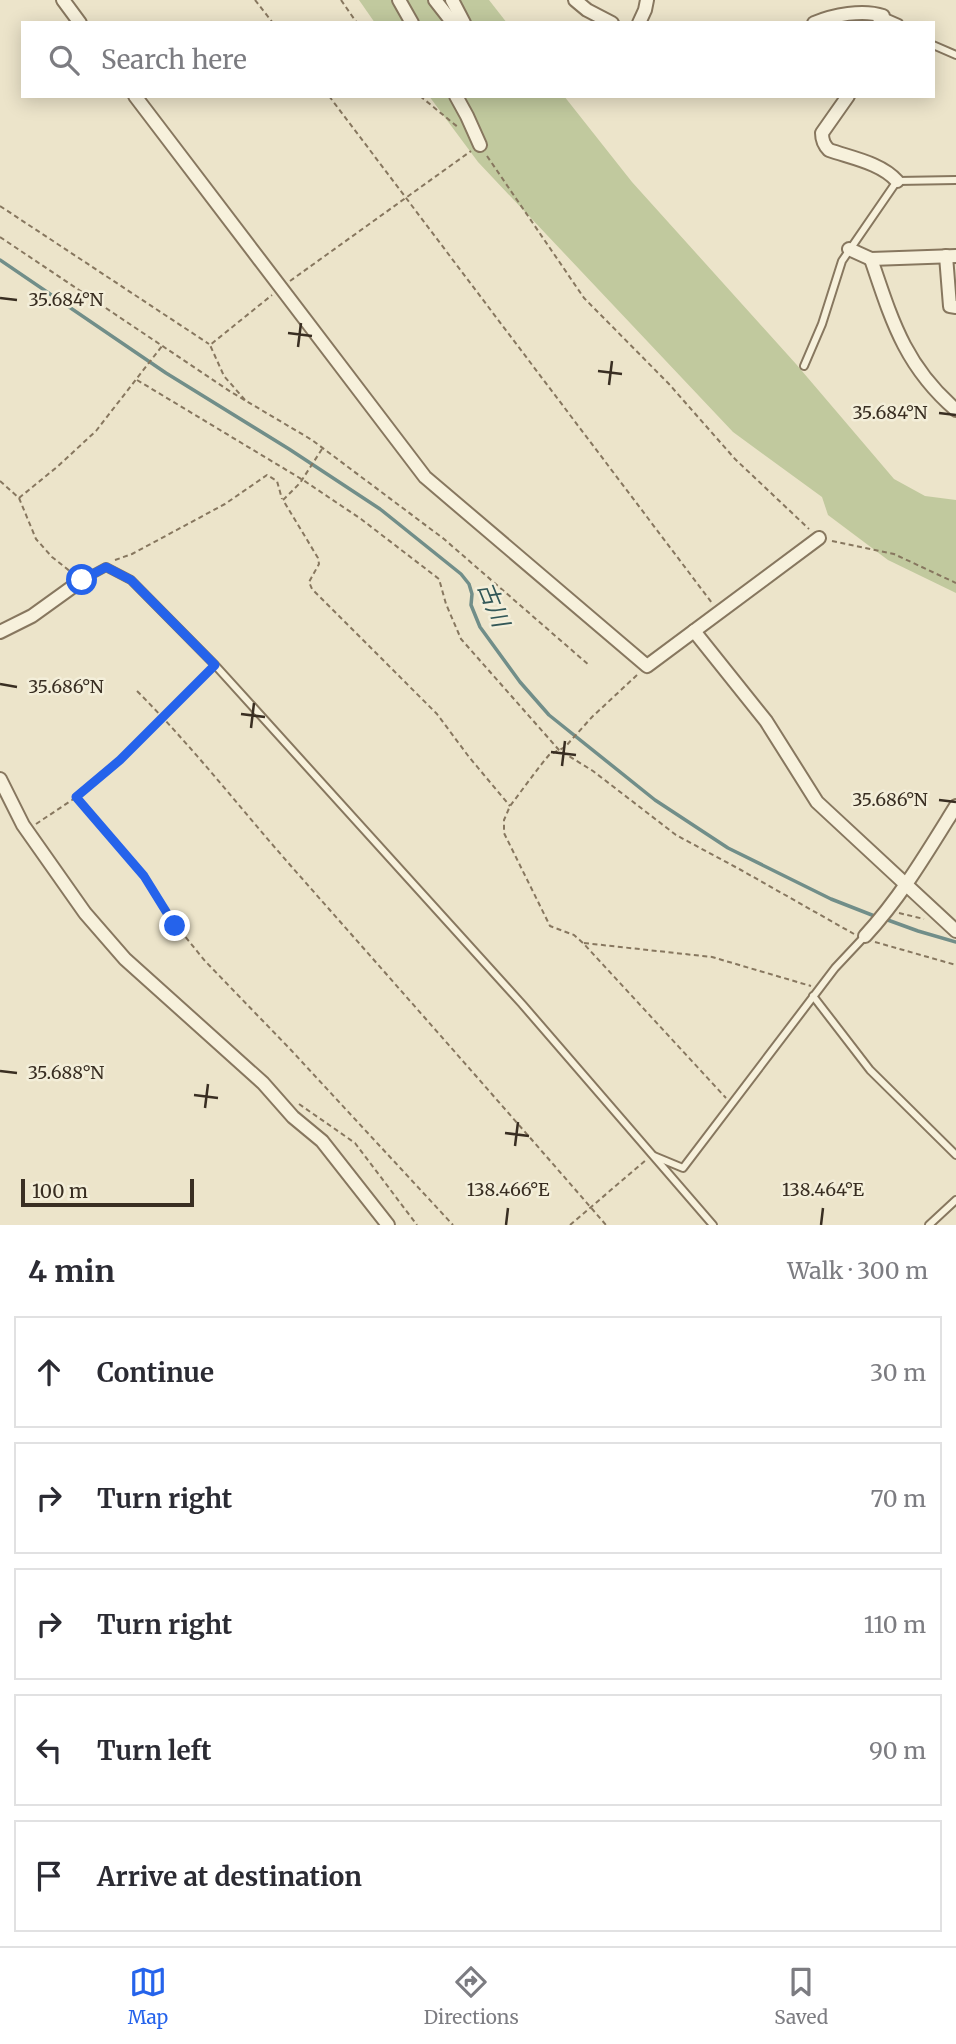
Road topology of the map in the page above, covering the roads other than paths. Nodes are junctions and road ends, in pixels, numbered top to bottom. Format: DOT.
graph roads {
  1 [pos="62,0"];
  2 [pos="399,0"];
  3 [pos="435,0"];
  4 [pos="452,0"];
  5 [pos="575,0"];
  6 [pos="647,0"];
  7 [pos="877,13"];
  8 [pos="78,21"];
  9 [pos="411,21"];
  10 [pos="451,21"];
  11 [pos="463,21"];
  12 [pos="608,21"];
  13 [pos="640,21"];
  14 [pos="823,21"];
  15 [pos="895,21"];
  16 [pos="935,46"];
  17 [pos="956,55"];
  18 [pos="137,98"];
  19 [pos="457,98"];
  20 [pos="847,98"];
  21 [pos="480,145"];
  22 [pos="956,180"];
  23 [pos="897,181"];
  24 [pos="849,249"];
  25 [pos="951,256"];
  26 [pos="872,259"];
  27 [pos="956,307"];
  28 [pos="804,366"];
  29 [pos="956,410"];
  30 [pos="819,538"];
  31 [pos="82,580"];
  32 [pos="694,631"];
  33 [pos="0,632"];
  34 [pos="0,779"];
  35 [pos="956,806"];
  36 [pos="906,886"];
  37 [pos="956,931"];
  38 [pos="864,938"];
  39 [pos="813,996"];
  40 [pos="652,1155"];
  41 [pos="956,1156"];
  42 [pos="956,1200"];
  43 [pos="388,1225"];
  44 [pos="713,1225"];
  45 [pos="929,1225"];
  1 -- 8 [label="street"];
  2 -- 9 [label="street"];
  3 -- 10 [label="street"];
  4 -- 11 [label="street"];
  5 -- 12 [label="street"];
  6 -- 13 [label="street"];
  7 -- 14 [label="street"];
  7 -- 15 [label="lane"];
  16 -- 17 [label="lane"];
  18 -- 32 [label="street"];
  19 -- 21 [label="street"];
  20 -- 23 [label="street"];
  22 -- 23 [label="lane"];
  23 -- 24 [label="lane"];
  24 -- 26 [label="street"];
  24 -- 28 [label="lane"];
  25 -- 26 [label="street"];
  25 -- 27 [label="street"];
  26 -- 29 [label="street"];
  30 -- 32 [label="street"];
  31 -- 33 [label="street"];
  31 -- 40 [label="lane"];
  32 -- 36 [label="street"];
  34 -- 43 [label="street"];
  35 -- 36 [label="street"];
  36 -- 37 [label="street"];
  36 -- 38 [label="street"];
  38 -- 39 [label="lane"];
  39 -- 40 [label="lane"];
  39 -- 41 [label="lane"];
  40 -- 44 [label="lane"];
  42 -- 45 [label="lane"];
}
